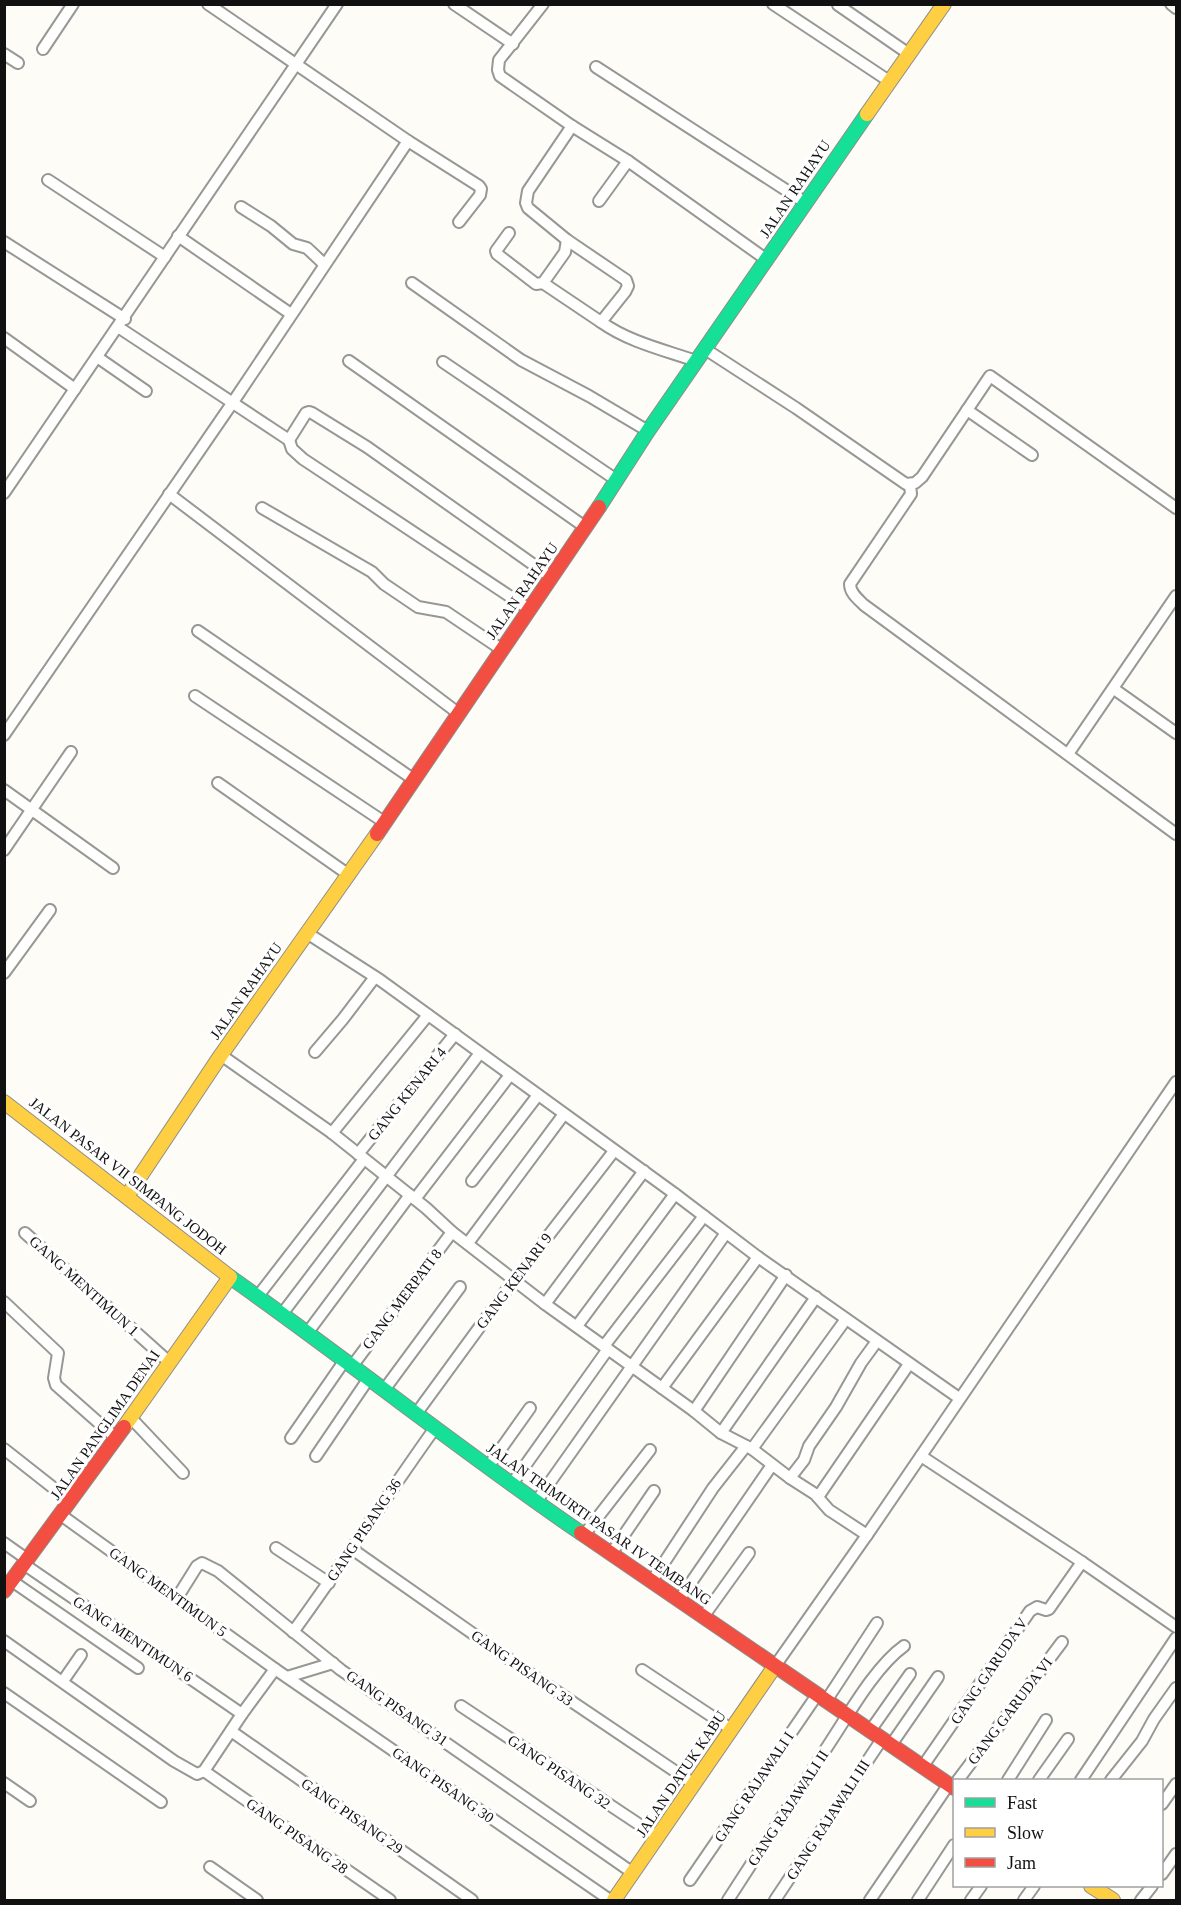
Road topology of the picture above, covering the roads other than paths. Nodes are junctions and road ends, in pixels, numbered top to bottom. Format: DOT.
graph roads {
  1 [pos="208,4"];
  2 [pos="337,4"];
  3 [pos="454,4"];
  4 [pos="543,4"];
  5 [pos="773,4"];
  6 [pos="944,4"];
  7 [pos="1171,4"];
  8 [pos="838,5"];
  9 [pos="70,6"];
  10 [pos="1176,8"];
  11 [pos="513,44"];
  12 [pos="43,49"];
  13 [pos="4,54"];
  14 [pos="909,54"];
  15 [pos="18,63"];
  16 [pos="296,65"];
  17 [pos="596,67"];
  18 [pos="889,81"];
  19 [pos="572,126"];
  20 [pos="408,141"];
  21 [pos="628,161"];
  22 [pos="48,180"];
  23 [pos="599,201"];
  24 [pos="806,203"];
  25 [pos="241,207"];
  26 [pos="459,222"];
  27 [pos="509,233"];
  28 [pos="178,236"];
  29 [pos="4,242"];
  30 [pos="572,243"];
  31 [pos="165,257"];
  32 [pos="767,260"];
  33 [pos="324,264"];
  34 [pos="412,283"];
  35 [pos="543,284"];
  36 [pos="291,314"];
  37 [pos="601,322"];
  38 [pos="121,323"];
  39 [pos="4,338"];
  40 [pos="705,349"];
  41 [pos="97,357"];
  42 [pos="349,361"];
  43 [pos="696,361"];
  44 [pos="444,362"];
  45 [pos="75,389"];
  46 [pos="146,391"];
  47 [pos="233,402"];
  48 [pos="967,410"];
  49 [pos="648,431"];
  50 [pos="289,440"];
  51 [pos="1032,455"];
  52 [pos="9,475"];
  53 [pos="615,479"];
  54 [pos="910,485"];
  55 [pos="4,492"];
  56 [pos="169,494"];
  57 [pos="262,508"];
  58 [pos="1176,508"];
  59 [pos="585,527"];
  60 [pos="551,577"];
  61 [pos="1176,596"];
  62 [pos="530,609"];
  63 [pos="198,632"];
  64 [pos="501,650"];
  65 [pos="1113,689"];
  66 [pos="195,696"];
  67 [pos="458,713"];
  68 [pos="1176,733"];
  69 [pos="4,735"];
  70 [pos="71,752"];
  71 [pos="1068,754"];
  72 [pos="413,779"];
  73 [pos="218,783"];
  74 [pos="4,790"];
  75 [pos="31,811"];
  76 [pos="384,822"];
  77 [pos="1176,834"];
  78 [pos="4,850"];
  79 [pos="113,868"];
  80 [pos="349,875"];
  81 [pos="50,910"];
  82 [pos="307,933"];
  83 [pos="4,973"];
  84 [pos="375,977"];
  85 [pos="428,1015"];
  86 [pos="455,1034"];
  87 [pos="315,1052"];
  88 [pos="480,1053"];
  89 [pos="221,1055"];
  90 [pos="510,1075"];
  91 [pos="1176,1082"];
  92 [pos="538,1095"];
  93 [pos="4,1102"];
  94 [pos="564,1114"];
  95 [pos="332,1133"];
  96 [pos="614,1151"];
  97 [pos="361,1156"];
  98 [pos="644,1172"];
  99 [pos="388,1177"];
  100 [pos="472,1181"];
  101 [pos="675,1194"];
  102 [pos="127,1196"];
  103 [pos="412,1197"];
  104 [pos="704,1215"];
  105 [pos="452,1232"];
  106 [pos="25,1233"];
  107 [pos="726,1233"];
  108 [pos="468,1243"];
  109 [pos="758,1257"];
  110 [pos="786,1275"];
  111 [pos="230,1277"];
  112 [pos="514,1280"];
  113 [pos="460,1287"];
  114 [pos="258,1296"];
  115 [pos="816,1297"];
  116 [pos="4,1302"];
  117 [pos="545,1304"];
  118 [pos="282,1314"];
  119 [pos="846,1319"];
  120 [pos="577,1326"];
  121 [pos="308,1332"];
  122 [pos="877,1341"];
  123 [pos="606,1347"];
  124 [pos="169,1362"];
  125 [pos="349,1363"];
  126 [pos="909,1364"];
  127 [pos="633,1367"];
  128 [pos="369,1378"];
  129 [pos="662,1388"];
  130 [pos="384,1390"];
  131 [pos="959,1398"];
  132 [pos="530,1408"];
  133 [pos="694,1411"];
  134 [pos="416,1414"];
  135 [pos="130,1418"];
  136 [pos="435,1428"];
  137 [pos="721,1433"];
  138 [pos="116,1438"];
  139 [pos="291,1438"];
  140 [pos="749,1447"];
  141 [pos="4,1449"];
  142 [pos="650,1450"];
  143 [pos="316,1456"];
  144 [pos="921,1456"];
  145 [pos="772,1465"];
  146 [pos="488,1467"];
  147 [pos="183,1473"];
  148 [pos="790,1478"];
  149 [pos="512,1484"];
  150 [pos="654,1491"];
  151 [pos="818,1497"];
  152 [pos="70,1501"];
  153 [pos="536,1502"];
  154 [pos="61,1515"];
  155 [pos="584,1534"];
  156 [pos="867,1536"];
  157 [pos="4,1543"];
  158 [pos="276,1548"];
  159 [pos="352,1549"];
  160 [pos="749,1553"];
  161 [pos="611,1554"];
  162 [pos="26,1562"];
  163 [pos="1082,1562"];
  164 [pos="652,1581"];
  165 [pos="329,1583"];
  166 [pos="8,1586"];
  167 [pos="177,1598"];
  168 [pos="678,1600"];
  169 [pos="704,1617"];
  170 [pos="877,1623"];
  171 [pos="1176,1627"];
  172 [pos="293,1632"];
  173 [pos="1176,1638"];
  174 [pos="4,1641"];
  175 [pos="1062,1642"];
  176 [pos="904,1646"];
  177 [pos="81,1655"];
  178 [pos="333,1663"];
  179 [pos="775,1666"];
  180 [pos="138,1668"];
  181 [pos="275,1669"];
  182 [pos="642,1670"];
  183 [pos="910,1674"];
  184 [pos="287,1677"];
  185 [pos="938,1677"];
  186 [pos="63,1681"];
  187 [pos="1176,1688"];
  188 [pos="4,1692"];
  189 [pos="821,1698"];
  190 [pos="461,1706"];
  191 [pos="242,1714"];
  192 [pos="848,1716"];
  193 [pos="1046,1720"];
  194 [pos="731,1729"];
  195 [pos="231,1731"];
  196 [pos="881,1738"];
  197 [pos="1068,1739"];
  198 [pos="923,1766"];
  199 [pos="204,1771"];
  200 [pos="959,1779"];
  201 [pos="1009,1779"];
  202 [pos="1040,1779"];
  203 [pos="1082,1779"];
  204 [pos="1112,1779"];
  205 [pos="4,1783"];
  206 [pos="694,1784"];
  207 [pos="953,1784"];
  208 [pos="1176,1784"];
  209 [pos="953,1786"];
  210 [pos="1163,1801"];
  211 [pos="30,1802"];
  212 [pos="161,1802"];
  213 [pos="658,1837"];
  214 [pos="953,1847"];
  215 [pos="1176,1854"];
  216 [pos="210,1867"];
  217 [pos="1163,1871"];
  218 [pos="633,1873"];
  219 [pos="690,1880"];
  220 [pos="980,1887"];
  221 [pos="1033,1887"];
  222 [pos="1151,1887"];
  223 [pos="1098,1888"];
  224 [pos="257,1900"];
  225 [pos="390,1900"];
  226 [pos="472,1900"];
  227 [pos="612,1900"];
  228 [pos="728,1900"];
  229 [pos="775,1900"];
  230 [pos="870,1900"];
  231 [pos="918,1900"];
  232 [pos="971,1900"];
  233 [pos="1024,1900"];
  234 [pos="1113,1900"];
  235 [pos="1141,1900"];
  1 -- 16 [label="street"];
  2 -- 16 [label="street"];
  3 -- 11 [label="street"];
  4 -- 11 [label="street"];
  5 -- 18 [label="street"];
  6 -- 14 [label="street, JALAN RAHAYU"];
  7 -- 10 [label="street"];
  8 -- 14 [label="street"];
  9 -- 12 [label="street"];
  11 -- 19 [label="street"];
  13 -- 15 [label="street"];
  14 -- 18 [label="street, JALAN RAHAYU"];
  16 -- 20 [label="street"];
  16 -- 28 [label="street"];
  17 -- 24 [label="street"];
  18 -- 24 [label="street, JALAN RAHAYU"];
  19 -- 21 [label="street"];
  19 -- 30 [label="street"];
  20 -- 26 [label="street"];
  20 -- 33 [label="street"];
  21 -- 23 [label="street"];
  21 -- 32 [label="street"];
  22 -- 31 [label="street"];
  24 -- 32 [label="street, JALAN RAHAYU"];
  25 -- 33 [label="street"];
  27 -- 35 [label="street"];
  28 -- 31 [label="street"];
  28 -- 36 [label="street"];
  29 -- 38 [label="street"];
  30 -- 35 [label="street"];
  30 -- 37 [label="street"];
  31 -- 38 [label="street"];
  32 -- 40 [label="street, JALAN RAHAYU"];
  33 -- 36 [label="street"];
  34 -- 49 [label="street"];
  35 -- 37 [label="street"];
  36 -- 47 [label="street"];
  37 -- 43 [label="street"];
  38 -- 41 [label="street"];
  38 -- 47 [label="street"];
  39 -- 45 [label="street"];
  40 -- 43 [label="street, JALAN RAHAYU"];
  40 -- 54 [label="street"];
  41 -- 45 [label="street"];
  41 -- 46 [label="street"];
  42 -- 59 [label="street"];
  43 -- 49 [label="street, JALAN RAHAYU"];
  44 -- 53 [label="street"];
  45 -- 52 [label="street"];
  47 -- 50 [label="street"];
  47 -- 56 [label="street"];
  48 -- 51 [label="street"];
  48 -- 54 [label="street"];
  48 -- 58 [label="street"];
  49 -- 53 [label="street, JALAN RAHAYU"];
  50 -- 60 [label="street"];
  50 -- 62 [label="street"];
  52 -- 55 [label="street"];
  53 -- 59 [label="street, JALAN RAHAYU"];
  54 -- 71 [label="street"];
  56 -- 67 [label="street"];
  56 -- 69 [label="street"];
  57 -- 64 [label="street"];
  59 -- 60 [label="street, JALAN RAHAYU"];
  60 -- 62 [label="street, JALAN RAHAYU"];
  61 -- 65 [label="street"];
  62 -- 64 [label="street, JALAN RAHAYU"];
  63 -- 72 [label="street"];
  64 -- 67 [label="street, JALAN RAHAYU"];
  65 -- 68 [label="street"];
  65 -- 71 [label="street"];
  66 -- 76 [label="street"];
  67 -- 72 [label="street, JALAN RAHAYU"];
  70 -- 75 [label="street"];
  71 -- 77 [label="street"];
  72 -- 76 [label="street, JALAN RAHAYU"];
  73 -- 80 [label="street"];
  74 -- 75 [label="street"];
  75 -- 78 [label="street"];
  75 -- 79 [label="street"];
  76 -- 80 [label="street, JALAN RAHAYU"];
  80 -- 82 [label="street, JALAN RAHAYU"];
  81 -- 83 [label="street"];
  82 -- 84 [label="street"];
  82 -- 89 [label="street, JALAN RAHAYU"];
  84 -- 85 [label="street"];
  84 -- 87 [label="street"];
  85 -- 86 [label="street"];
  85 -- 95 [label="street"];
  86 -- 88 [label="street"];
  86 -- 97 [label="street, GANG KENARI 4"];
  88 -- 90 [label="street"];
  88 -- 99 [label="street"];
  89 -- 95 [label="street"];
  89 -- 102 [label="street, JALAN RAHAYU"];
  90 -- 92 [label="street"];
  90 -- 103 [label="street"];
  91 -- 131 [label="street"];
  92 -- 94 [label="street"];
  92 -- 100 [label="street"];
  93 -- 102 [label="street, JALAN PASAR VII SIMPANG JODOH"];
  94 -- 96 [label="street"];
  94 -- 108 [label="street"];
  95 -- 97 [label="street"];
  96 -- 98 [label="street"];
  96 -- 112 [label="street, GANG KENARI 9"];
  97 -- 99 [label="street"];
  97 -- 114 [label="street, GANG KENARI 4"];
  98 -- 101 [label="street"];
  98 -- 117 [label="street"];
  99 -- 103 [label="street"];
  99 -- 118 [label="street"];
  101 -- 104 [label="street"];
  101 -- 120 [label="street"];
  102 -- 111 [label="street, JALAN PASAR VII SIMPANG JODOH"];
  103 -- 105 [label="street"];
  103 -- 121 [label="street"];
  104 -- 107 [label="street"];
  104 -- 123 [label="street"];
  105 -- 108 [label="street"];
  105 -- 125 [label="street, GANG MERPATI 8"];
  106 -- 124 [label="street, GANG MENTIMUN 1"];
  107 -- 109 [label="street"];
  107 -- 127 [label="street"];
  108 -- 112 [label="street"];
  109 -- 110 [label="street"];
  109 -- 129 [label="street"];
  110 -- 115 [label="street"];
  110 -- 133 [label="street"];
  111 -- 114 [label="street, JALAN TRIMURTI PASAR IV TEMBANG"];
  111 -- 124 [label="street, JALAN PANGLIMA DENAI"];
  112 -- 117 [label="street"];
  112 -- 134 [label="street, GANG KENARI 9"];
  113 -- 130 [label="street"];
  114 -- 118 [label="street, JALAN TRIMURTI PASAR IV TEMBANG"];
  115 -- 119 [label="street"];
  115 -- 137 [label="street"];
  116 -- 138 [label="street"];
  117 -- 120 [label="street"];
  118 -- 121 [label="street, JALAN TRIMURTI PASAR IV TEMBANG"];
  119 -- 122 [label="street"];
  119 -- 140 [label="street"];
  120 -- 123 [label="street"];
  121 -- 125 [label="street, JALAN TRIMURTI PASAR IV TEMBANG"];
  122 -- 126 [label="street"];
  122 -- 148 [label="street"];
  123 -- 127 [label="street"];
  123 -- 149 [label="street"];
  124 -- 135 [label="street, JALAN PANGLIMA DENAI"];
  125 -- 128 [label="street, JALAN TRIMURTI PASAR IV TEMBANG"];
  125 -- 139 [label="street, GANG MERPATI 8"];
  126 -- 131 [label="street"];
  126 -- 151 [label="street"];
  127 -- 129 [label="street"];
  127 -- 153 [label="street"];
  128 -- 130 [label="street, JALAN TRIMURTI PASAR IV TEMBANG"];
  128 -- 143 [label="street"];
  129 -- 133 [label="street"];
  130 -- 134 [label="street, JALAN TRIMURTI PASAR IV TEMBANG"];
  131 -- 144 [label="street"];
  132 -- 146 [label="street"];
  133 -- 137 [label="street"];
  134 -- 136 [label="street, JALAN TRIMURTI PASAR IV TEMBANG"];
  135 -- 138 [label="street, JALAN PANGLIMA DENAI"];
  135 -- 147 [label="street"];
  136 -- 146 [label="street, JALAN TRIMURTI PASAR IV TEMBANG"];
  136 -- 159 [label="street, GANG PISANG 36"];
  137 -- 140 [label="street"];
  138 -- 152 [label="street, JALAN PANGLIMA DENAI"];
  140 -- 145 [label="street"];
  140 -- 164 [label="street"];
  141 -- 152 [label="street"];
  142 -- 155 [label="street"];
  144 -- 156 [label="street"];
  144 -- 163 [label="street"];
  145 -- 148 [label="street"];
  145 -- 168 [label="street"];
  146 -- 149 [label="street, JALAN TRIMURTI PASAR IV TEMBANG"];
  148 -- 151 [label="street"];
  149 -- 153 [label="street, JALAN TRIMURTI PASAR IV TEMBANG"];
  150 -- 161 [label="street"];
  151 -- 156 [label="street"];
  152 -- 154 [label="street, JALAN PANGLIMA DENAI"];
  153 -- 155 [label="street, JALAN TRIMURTI PASAR IV TEMBANG"];
  154 -- 162 [label="street, JALAN PANGLIMA DENAI"];
  154 -- 167 [label="street, GANG MENTIMUN 5"];
  155 -- 161 [label="street, JALAN TRIMURTI PASAR IV TEMBANG"];
  156 -- 179 [label="street"];
  157 -- 162 [label="street, GANG MENTIMUN 6"];
  158 -- 165 [label="street"];
  159 -- 165 [label="street, GANG PISANG 36"];
  159 -- 206 [label="street, GANG PISANG 33"];
  160 -- 169 [label="street"];
  161 -- 164 [label="street, JALAN TRIMURTI PASAR IV TEMBANG"];
  162 -- 166 [label="street, JALAN PANGLIMA DENAI"];
  162 -- 191 [label="street, GANG MENTIMUN 6"];
  163 -- 171 [label="street"];
  163 -- 198 [label="street, GANG GARUDA V"];
  164 -- 168 [label="street, JALAN TRIMURTI PASAR IV TEMBANG"];
  165 -- 172 [label="street, GANG PISANG 36"];
  166 -- 180 [label="street"];
  167 -- 172 [label="street, GANG PISANG 31"];
  167 -- 181 [label="street, GANG MENTIMUN 5"];
  168 -- 169 [label="street, JALAN TRIMURTI PASAR IV TEMBANG"];
  169 -- 179 [label="street, JALAN TRIMURTI PASAR IV TEMBANG"];
  170 -- 189 [label="street, GANG RAJAWALI I"];
  172 -- 178 [label="street, GANG PISANG 31"];
  173 -- 203 [label="street"];
  174 -- 186 [label="street"];
  175 -- 200 [label="street, GANG GARUDA VI"];
  176 -- 192 [label="street, GANG RAJAWALI II"];
  177 -- 186 [label="street"];
  178 -- 184 [label="street"];
  178 -- 218 [label="street, GANG PISANG 31"];
  179 -- 189 [label="street, JALAN TRIMURTI PASAR IV TEMBANG"];
  179 -- 194 [label="street, JALAN DATUK KABU"];
  181 -- 184 [label="street, GANG PISANG 30"];
  181 -- 191 [label="street"];
  182 -- 194 [label="street"];
  183 -- 196 [label="street"];
  184 -- 227 [label="street, GANG PISANG 30"];
  185 -- 196 [label="street"];
  186 -- 199 [label="street, GANG PISANG 28"];
  187 -- 204 [label="street"];
  188 -- 212 [label="street"];
  189 -- 192 [label="street, JALAN TRIMURTI PASAR IV TEMBANG"];
  189 -- 219 [label="street, GANG RAJAWALI I"];
  190 -- 213 [label="street, GANG PISANG 32"];
  191 -- 195 [label="street"];
  192 -- 196 [label="street, JALAN TRIMURTI PASAR IV TEMBANG"];
  192 -- 228 [label="street, GANG RAJAWALI II"];
  193 -- 201 [label="street"];
  194 -- 206 [label="street, JALAN DATUK KABU"];
  195 -- 199 [label="street"];
  195 -- 226 [label="street, GANG PISANG 29"];
  196 -- 198 [label="street, JALAN TRIMURTI PASAR IV TEMBANG"];
  196 -- 229 [label="street, GANG RAJAWALI III"];
  197 -- 202 [label="street"];
  198 -- 207 [label="street, JALAN TRIMURTI PASAR IV TEMBANG"];
  199 -- 225 [label="street, GANG PISANG 28"];
  205 -- 211 [label="street"];
  206 -- 213 [label="street, JALAN DATUK KABU"];
  208 -- 210 [label="street"];
  209 -- 230 [label="street, GANG GARUDA VI"];
  213 -- 218 [label="street, JALAN DATUK KABU"];
  214 -- 231 [label="street"];
  215 -- 217 [label="street"];
  216 -- 224 [label="street"];
  218 -- 227 [label="street, JALAN DATUK KABU"];
  220 -- 232 [label="street"];
  221 -- 233 [label="street"];
  222 -- 235 [label="street"];
  223 -- 234 [label="street"];
}
